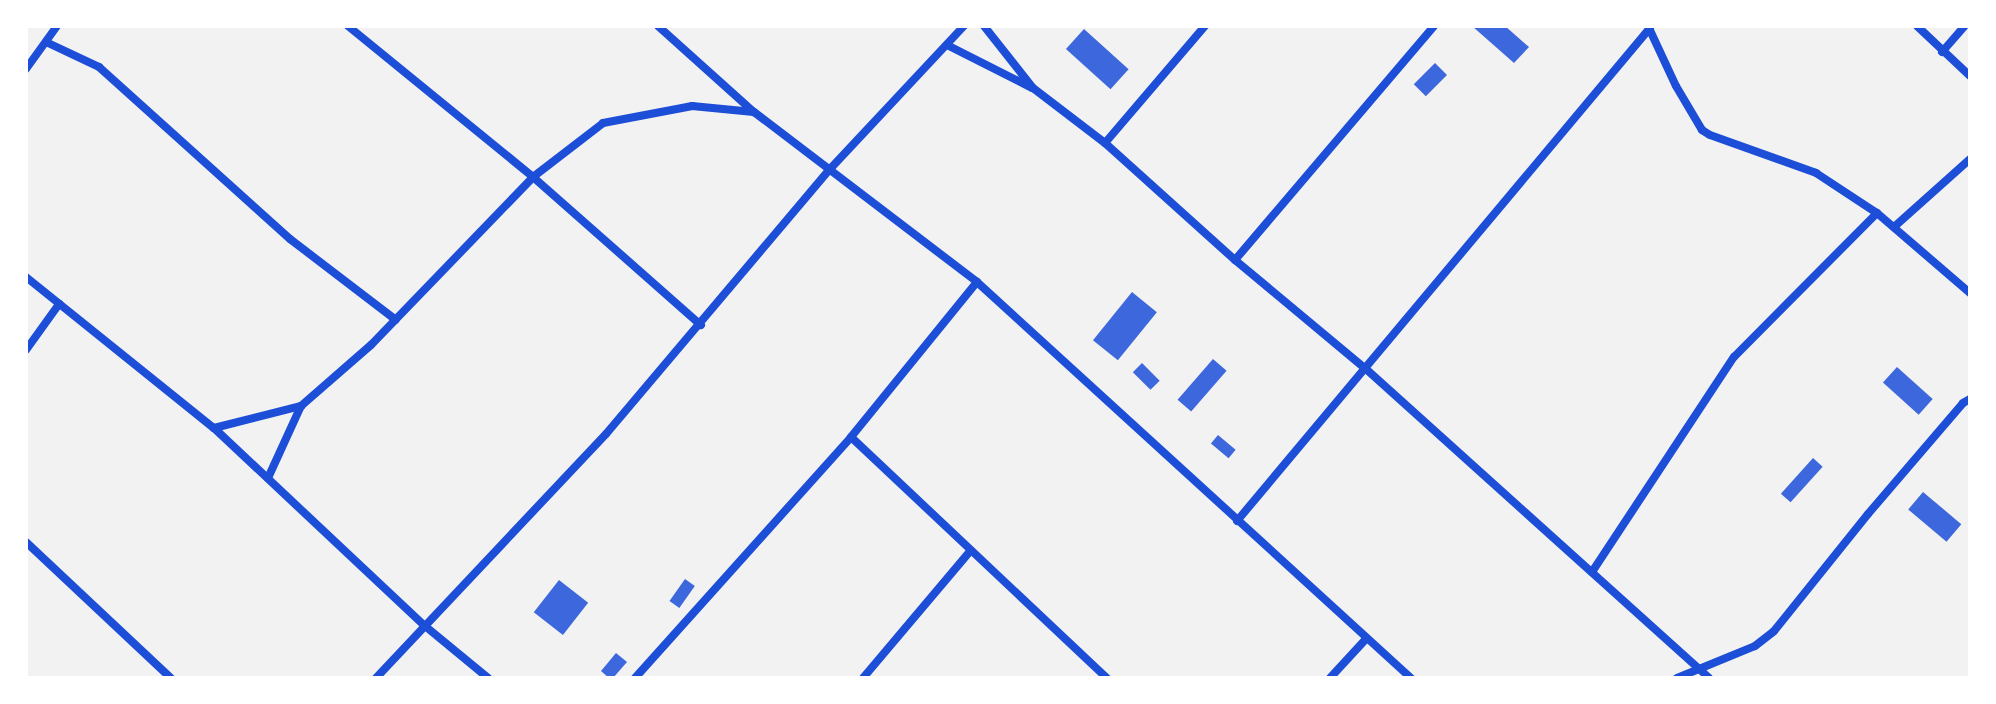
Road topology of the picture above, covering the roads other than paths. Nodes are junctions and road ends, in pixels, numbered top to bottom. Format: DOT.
graph roads {
  1 [pos="57,26"];
  2 [pos="348,26"];
  3 [pos="658,26"];
  4 [pos="964,26"];
  5 [pos="984,26"];
  6 [pos="1205,26"];
  7 [pos="1434,26"];
  8 [pos="1917,26"];
  9 [pos="1965,26"];
  10 [pos="1649,27"];
  11 [pos="46,42"];
  12 [pos="947,45"];
  13 [pos="1942,52"];
  14 [pos="26,69"];
  15 [pos="1970,76"];
  16 [pos="1033,88"];
  17 [pos="754,112"];
  18 [pos="1105,143"];
  19 [pos="1970,159"];
  20 [pos="831,168"];
  21 [pos="533,177"];
  22 [pos="1877,213"];
  23 [pos="1894,227"];
  24 [pos="1235,260"];
  25 [pos="26,277"];
  26 [pos="977,282"];
  27 [pos="1970,293"];
  28 [pos="59,304"];
  29 [pos="396,320"];
  30 [pos="701,325"];
  31 [pos="26,350"];
  32 [pos="1366,369"];
  33 [pos="1970,399"];
  34 [pos="301,406"];
  35 [pos="214,428"];
  36 [pos="851,437"];
  37 [pos="268,478"];
  38 [pos="1237,521"];
  39 [pos="26,542"];
  40 [pos="971,550"];
  41 [pos="1592,572"];
  42 [pos="425,626"];
  43 [pos="1366,639"];
  44 [pos="1699,671"];
  45 [pos="1102,676"];
  46 [pos="171,678"];
  47 [pos="376,678"];
  48 [pos="488,678"];
  49 [pos="635,678"];
  50 [pos="863,678"];
  51 [pos="1330,678"];
  52 [pos="1411,678"];
  53 [pos="1677,678"];
  54 [pos="1709,678"];
  1 -- 11 [label="street"];
  2 -- 21 [label="street"];
  3 -- 17 [label="street"];
  4 -- 12 [label="street"];
  5 -- 16 [label="street"];
  6 -- 18 [label="street"];
  7 -- 24 [label="street"];
  8 -- 13 [label="street"];
  9 -- 13 [label="street"];
  10 -- 22 [label="street"];
  10 -- 32 [label="street"];
  11 -- 14 [label="street"];
  11 -- 29 [label="street"];
  12 -- 16 [label="street"];
  12 -- 20 [label="street"];
  13 -- 15 [label="street"];
  16 -- 18 [label="street"];
  17 -- 20 [label="street"];
  17 -- 21 [label="street"];
  18 -- 24 [label="street"];
  19 -- 23 [label="street"];
  20 -- 26 [label="street"];
  20 -- 30 [label="street"];
  21 -- 29 [label="street"];
  21 -- 30 [label="street"];
  22 -- 23 [label="street"];
  22 -- 41 [label="street"];
  23 -- 27 [label="street"];
  24 -- 32 [label="street"];
  25 -- 28 [label="street"];
  26 -- 36 [label="street"];
  26 -- 38 [label="street"];
  28 -- 31 [label="street"];
  28 -- 35 [label="street"];
  29 -- 34 [label="street"];
  30 -- 42 [label="street"];
  32 -- 38 [label="street"];
  32 -- 41 [label="street"];
  33 -- 44 [label="street"];
  34 -- 35 [label="street"];
  34 -- 37 [label="street"];
  35 -- 37 [label="street"];
  36 -- 40 [label="street"];
  36 -- 49 [label="street"];
  37 -- 42 [label="street"];
  38 -- 43 [label="street"];
  39 -- 46 [label="street"];
  40 -- 45 [label="street"];
  40 -- 50 [label="street"];
  41 -- 44 [label="street"];
  42 -- 47 [label="street"];
  42 -- 48 [label="street"];
  43 -- 51 [label="street"];
  43 -- 52 [label="street"];
  44 -- 53 [label="street"];
  44 -- 54 [label="street"];
}
